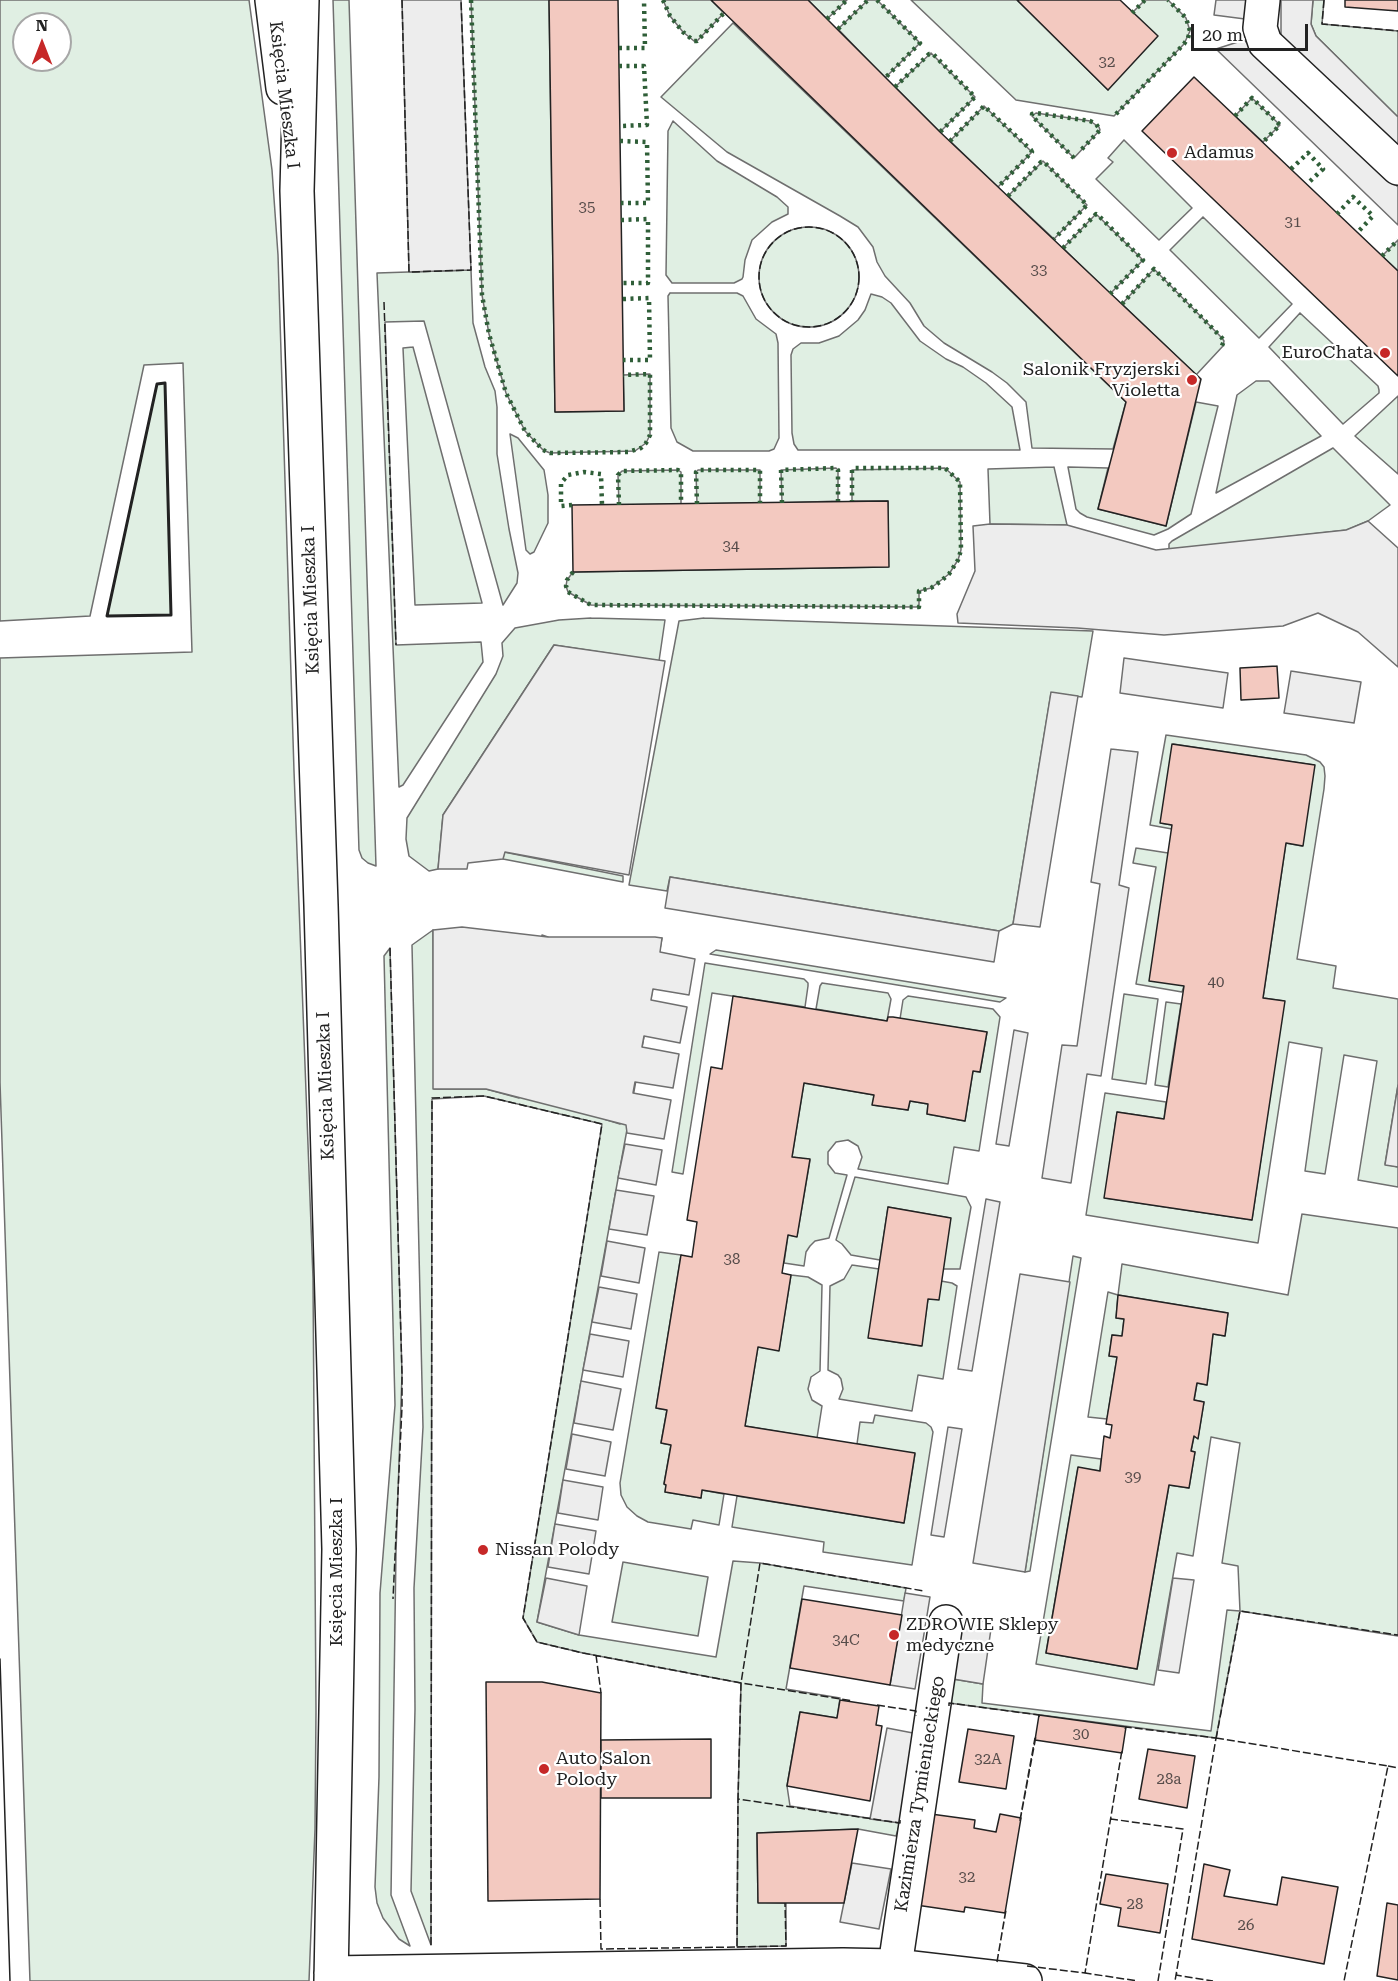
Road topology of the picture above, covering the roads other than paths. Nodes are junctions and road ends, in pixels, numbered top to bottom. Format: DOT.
graph roads {
  1 [pos="272,0"];
  2 [pos="302,0"];
  3 [pos="1263,0"];
  4 [pos="1398,168"];
  5 [pos="297,191"];
  6 [pos="946,1622"];
  7 [pos="895,1966"];
  8 [pos="331,1977"];
  9 [pos="1025,1981"];
  1 -- 5 [label="street, Księcia Mieszka I"];
  2 -- 5 [label="street, Księcia Mieszka I"];
  3 -- 4 [label="street"];
  5 -- 8 [label="street, Księcia Mieszka I"];
  6 -- 7 [label="street, Kazimierza Tymienieckiego"];
  7 -- 8 [label="street"];
  7 -- 9 [label="street"];
}
